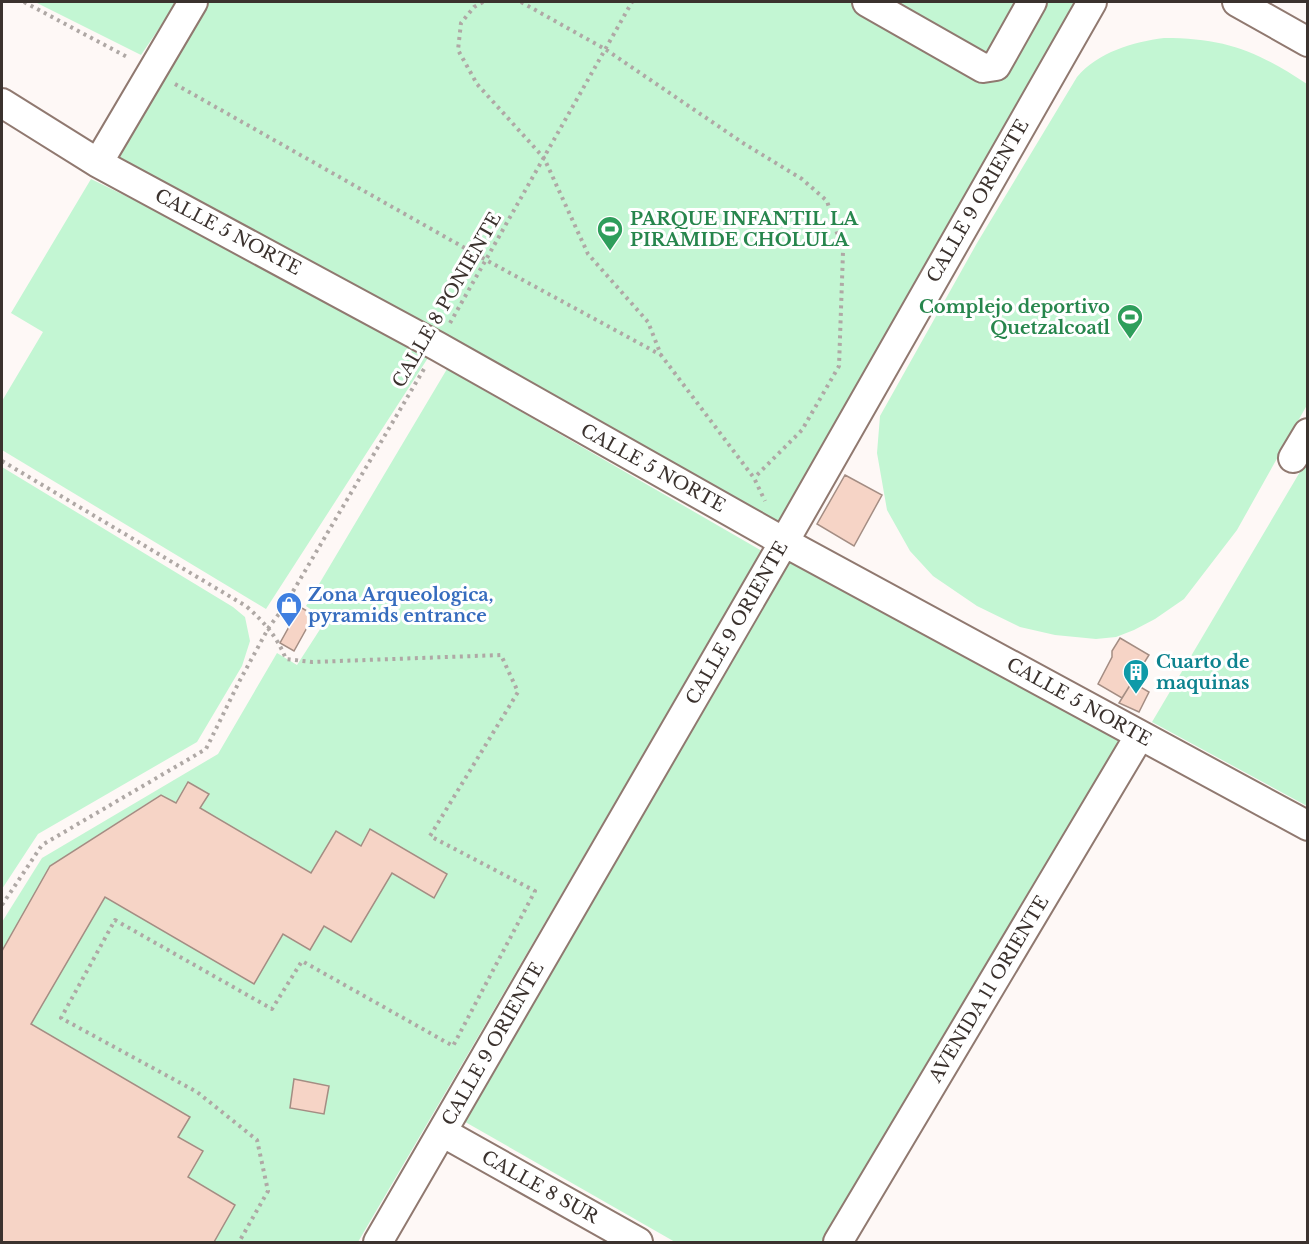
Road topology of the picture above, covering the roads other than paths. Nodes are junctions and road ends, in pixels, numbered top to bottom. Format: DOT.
graph roads {
  1 [pos="193,2"];
  2 [pos="867,2"];
  3 [pos="1032,2"];
  4 [pos="1092,2"];
  5 [pos="1237,2"];
  6 [pos="1308,42"];
  7 [pos="2,104"];
  8 [pos="99,163"];
  9 [pos="1308,433"];
  10 [pos="1293,458"];
  11 [pos="784,542"];
  12 [pos="1140,735"];
  13 [pos="1308,826"];
  14 [pos="442,1132"];
  15 [pos="378,1242"];
  16 [pos="638,1242"];
  17 [pos="838,1242"];
  1 -- 8 [label="street"];
  2 -- 3 [label="street"];
  4 -- 11 [label="street, CALLE 9 ORIENTE"];
  5 -- 6 [label="street"];
  7 -- 8 [label="street, CALLE 5 NORTE"];
  8 -- 11 [label="street, CALLE 5 NORTE"];
  9 -- 10 [label="street"];
  11 -- 12 [label="street, CALLE 5 NORTE"];
  11 -- 14 [label="street, CALLE 9 ORIENTE"];
  12 -- 13 [label="street, CALLE 5 NORTE"];
  12 -- 17 [label="street, AVENIDA 11 ORIENTE"];
  14 -- 15 [label="street, CALLE 9 ORIENTE"];
  14 -- 16 [label="street, CALLE 8 SUR"];
}
